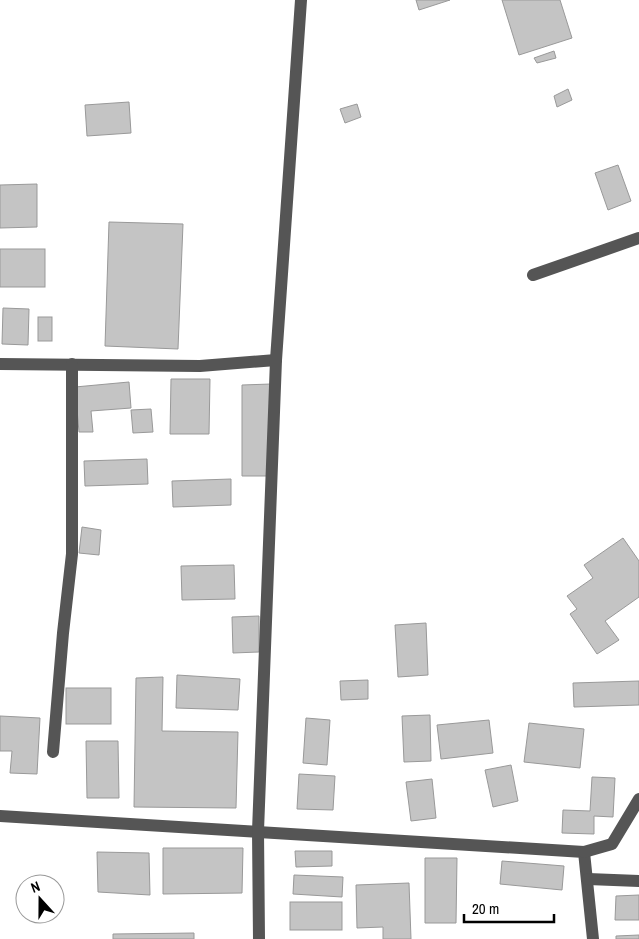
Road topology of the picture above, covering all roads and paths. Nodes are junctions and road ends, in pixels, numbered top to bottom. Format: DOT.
graph roads {
  1 [pos="301,0"];
  2 [pos="639,238"];
  3 [pos="533,275"];
  4 [pos="276,360"];
  5 [pos="0,364"];
  6 [pos="72,364"];
  7 [pos="53,752"];
  8 [pos="639,799"];
  9 [pos="0,816"];
  10 [pos="258,832"];
  11 [pos="584,852"];
  12 [pos="588,879"];
  13 [pos="639,881"];
  14 [pos="259,939"];
  15 [pos="593,939"];
  1 -- 4 [label="street"];
  2 -- 3 [label="street"];
  4 -- 6 [label="street"];
  4 -- 10 [label="street"];
  5 -- 6 [label="street"];
  6 -- 7 [label="street"];
  8 -- 11 [label="street"];
  9 -- 10 [label="street"];
  10 -- 11 [label="street"];
  10 -- 14 [label="street"];
  11 -- 12 [label="street"];
  12 -- 13 [label="street"];
  12 -- 15 [label="street"];
}
